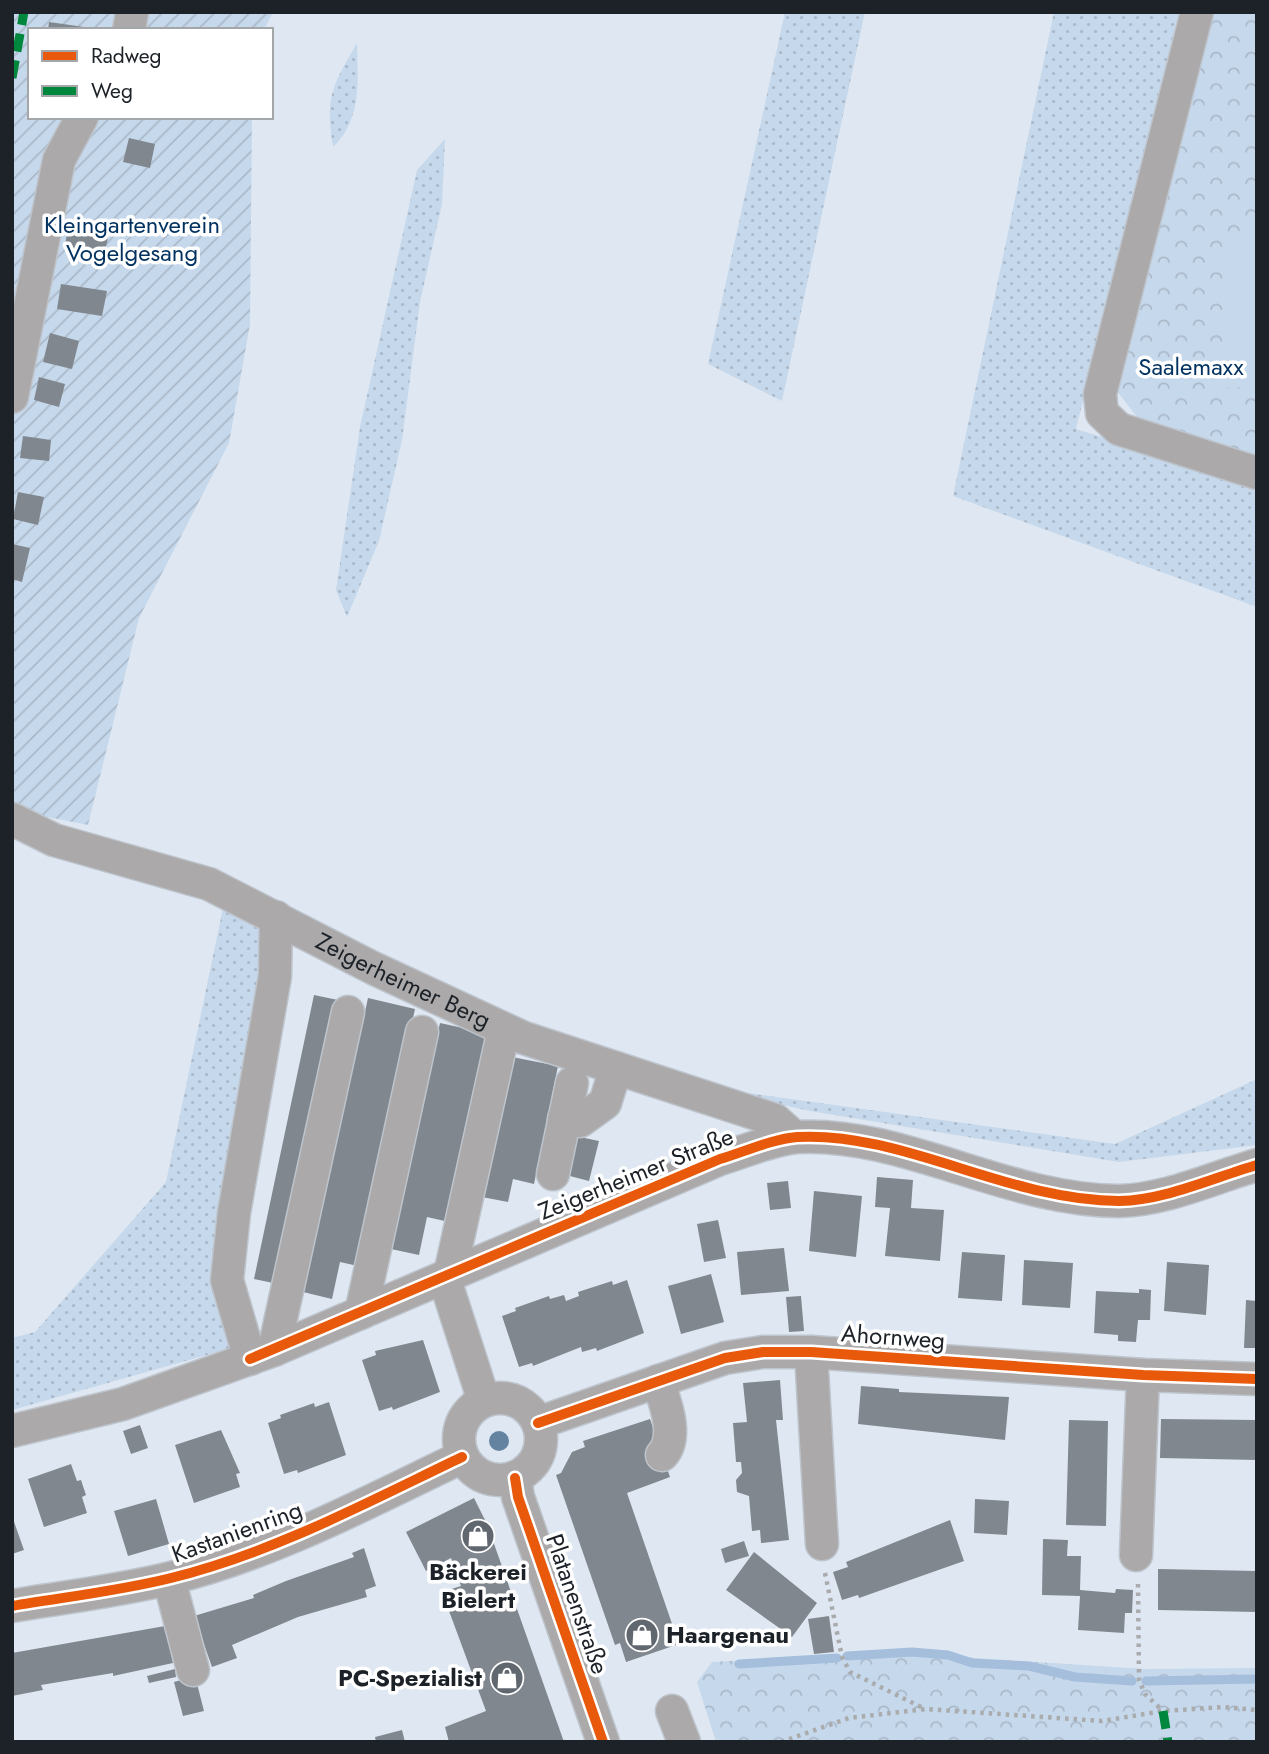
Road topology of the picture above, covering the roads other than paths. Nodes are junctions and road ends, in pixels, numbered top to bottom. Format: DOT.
graph roads {
  1 [pos="1197,12"];
  2 [pos="81,119"];
  3 [pos="12,397"];
  4 [pos="1257,473"];
  5 [pos="12,820"];
  6 [pos="276,918"];
  7 [pos="348,1012"];
  8 [pos="504,1029"];
  9 [pos="422,1032"];
  10 [pos="616,1068"];
  11 [pos="572,1083"];
  12 [pos="564,1119"];
  13 [pos="794,1137"];
  14 [pos="1257,1165"];
  15 [pos="553,1174"];
  16 [pos="447,1276"];
  17 [pos="361,1313"];
  18 [pos="811,1352"];
  19 [pos="262,1354"];
  20 [pos="1143,1375"];
  21 [pos="1257,1378"];
  22 [pos="658,1381"];
  23 [pos="484,1401"];
  24 [pos="538,1423"];
  25 [pos="12,1431"];
  26 [pos="662,1455"];
  27 [pos="462,1457"];
  28 [pos="515,1478"];
  29 [pos="822,1544"];
  30 [pos="1136,1555"];
  31 [pos="169,1579"];
  32 [pos="12,1606"];
  33 [pos="193,1670"];
  34 [pos="672,1711"];
  35 [pos="603,1742"];
  36 [pos="684,1742"];
  1 -- 4 [label="street"];
  2 -- 3 [label="street"];
  5 -- 6 [label="street, Zeigerheimer Berg"];
  6 -- 8 [label="street, Zeigerheimer Berg"];
  6 -- 19 [label="street"];
  7 -- 19 [label="street"];
  8 -- 10 [label="street, Zeigerheimer Berg"];
  8 -- 16 [label="street"];
  9 -- 17 [label="street"];
  10 -- 12 [label="street"];
  10 -- 13 [label="street, Zeigerheimer Berg"];
  11 -- 12 [label="street"];
  12 -- 15 [label="street"];
  13 -- 14 [label="street, Zeigerheimer Straße"];
  13 -- 16 [label="street, Zeigerheimer Straße"];
  16 -- 17 [label="street, Zeigerheimer Straße"];
  16 -- 23 [label="street"];
  17 -- 19 [label="street, Zeigerheimer Straße"];
  18 -- 20 [label="street, Ahornweg"];
  18 -- 22 [label="street, Ahornweg"];
  18 -- 29 [label="street, Ahornweg"];
  19 -- 25 [label="street, Zeigerheimer Straße"];
  20 -- 21 [label="street, Ahornweg"];
  20 -- 30 [label="street"];
  22 -- 24 [label="street, Ahornweg"];
  22 -- 26 [label="street"];
  23 -- 24 [label="street"];
  23 -- 27 [label="street"];
  24 -- 28 [label="street"];
  27 -- 28 [label="street"];
  27 -- 31 [label="street, Kastanienring"];
  28 -- 35 [label="street, Platanenstraße"];
  31 -- 32 [label="street, Kastanienring"];
  31 -- 33 [label="street"];
  34 -- 36 [label="street"];
}
